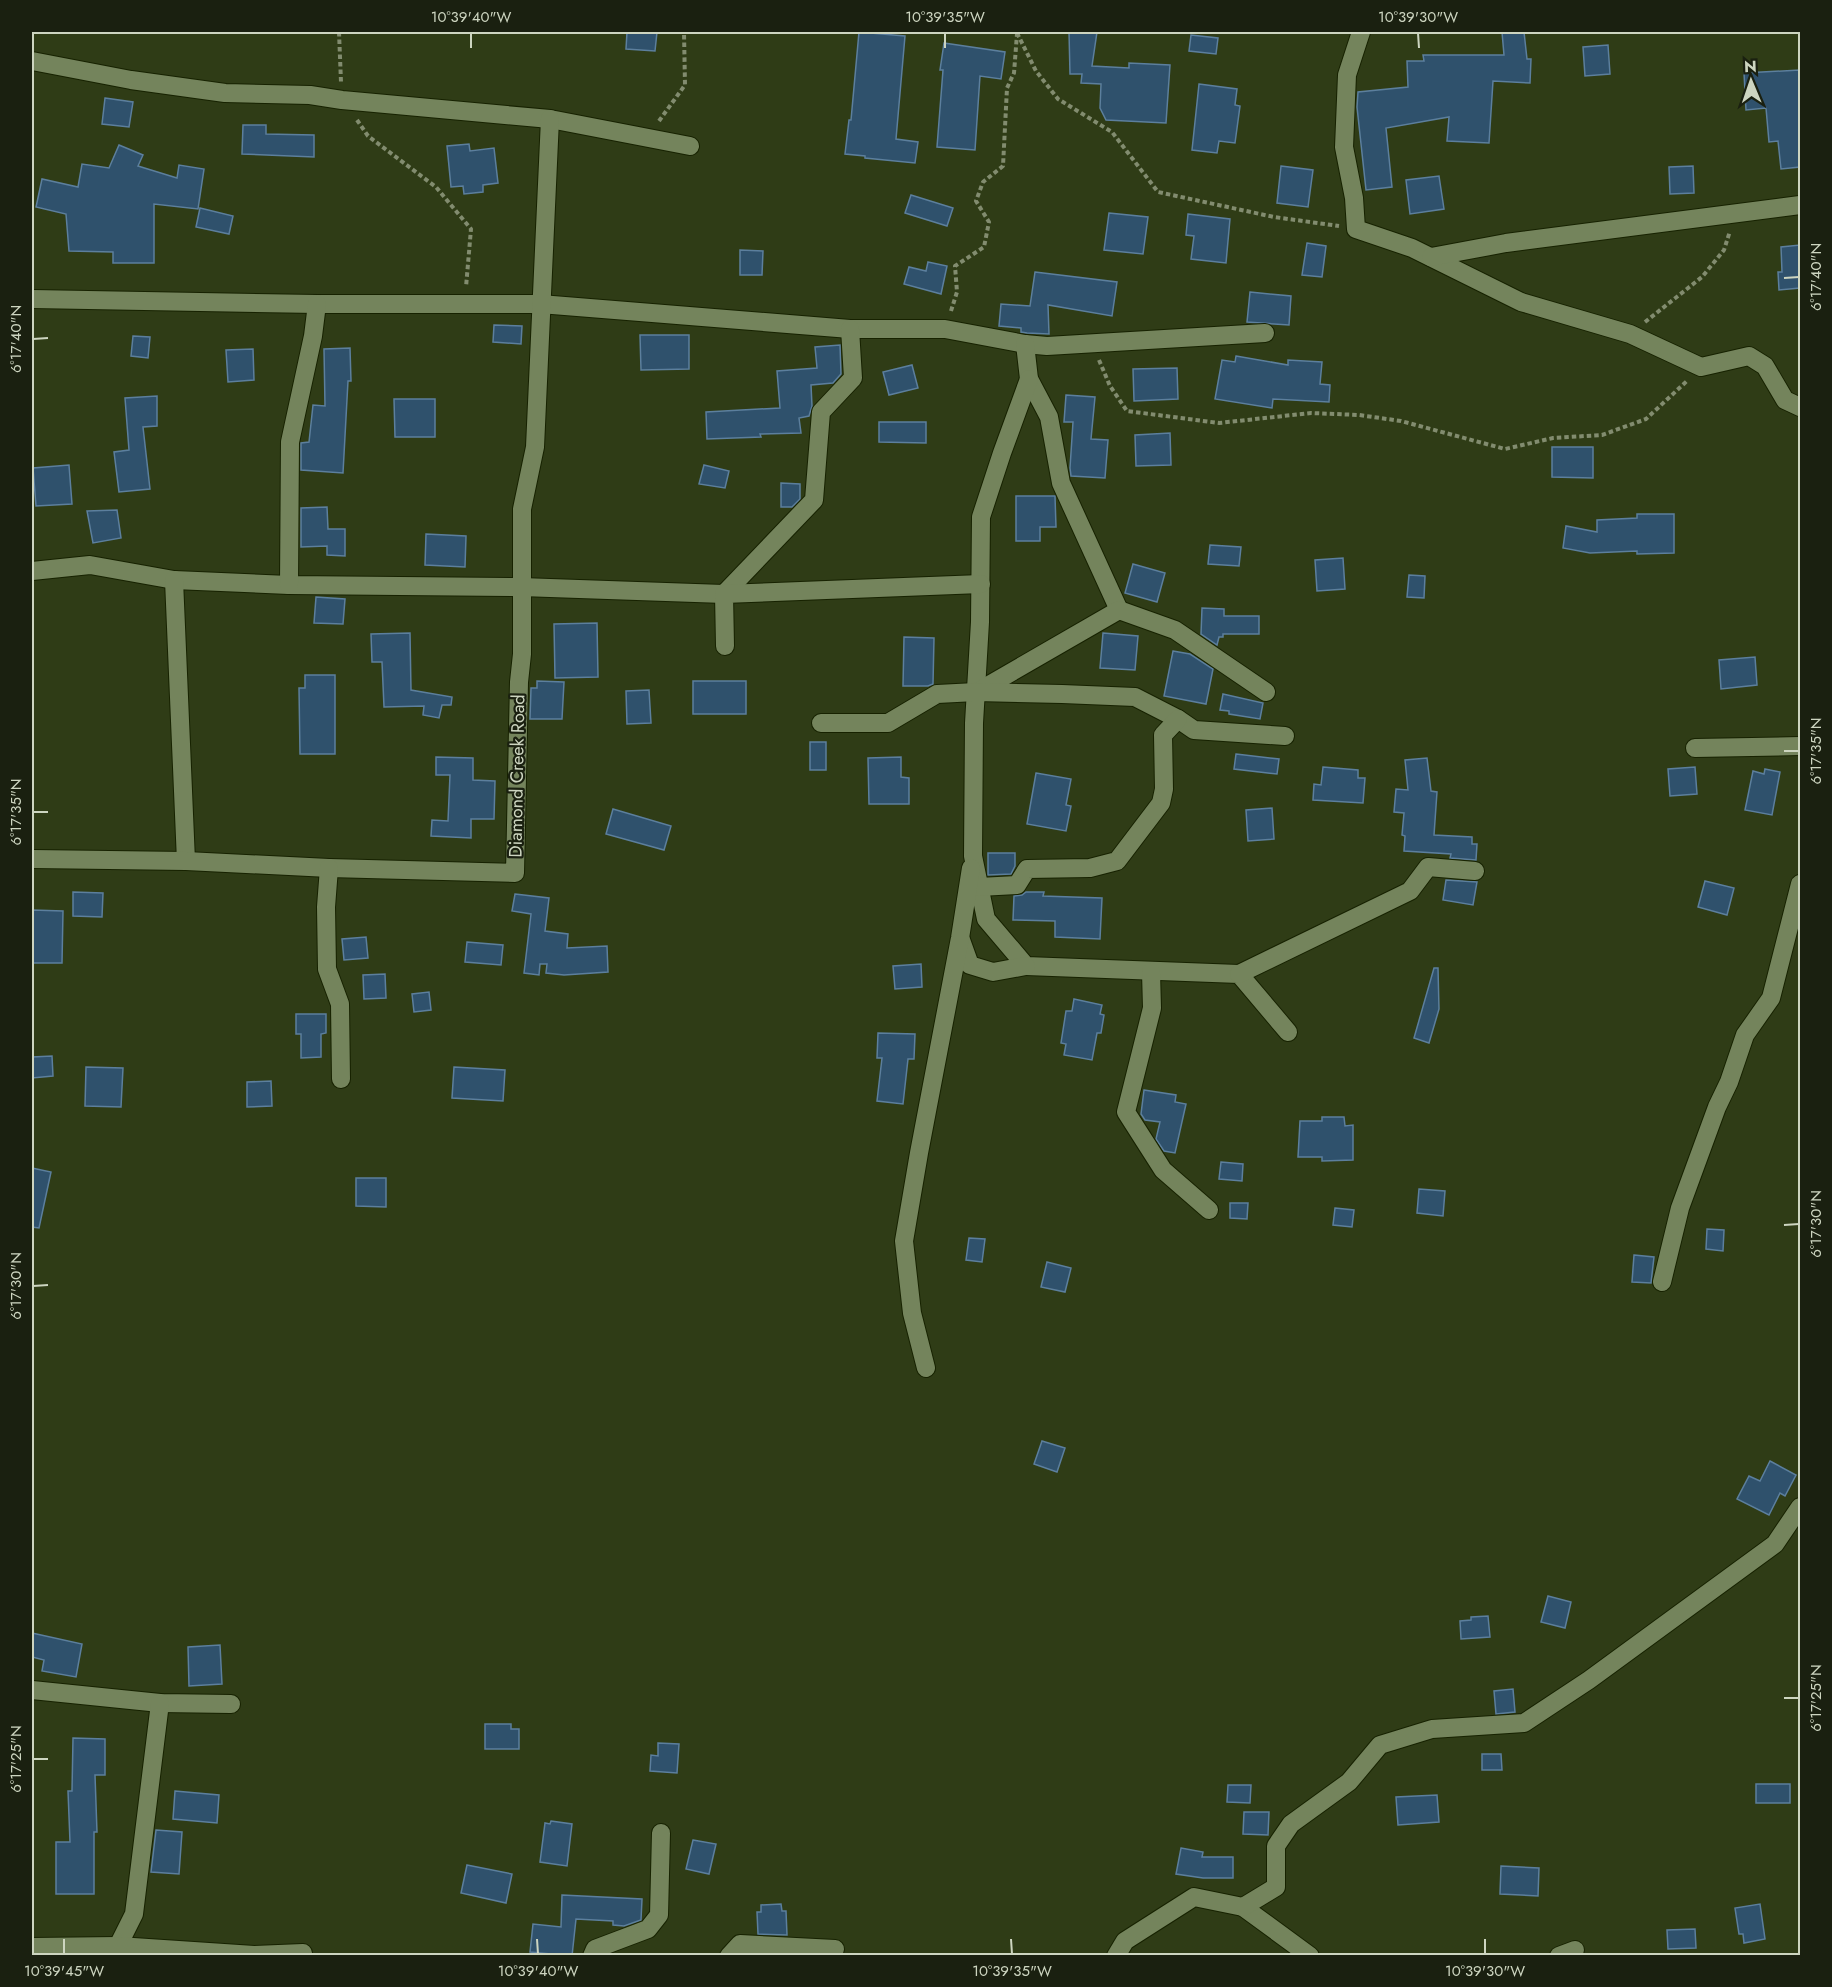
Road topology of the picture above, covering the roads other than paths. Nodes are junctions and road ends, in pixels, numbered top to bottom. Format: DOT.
graph roads {
  1 [pos="1361,32"];
  2 [pos="32,61"];
  3 [pos="550,118"];
  4 [pos="690,146"];
  5 [pos="1800,206"];
  6 [pos="1431,256"];
  7 [pos="32,299"];
  8 [pos="317,304"];
  9 [pos="540,304"];
  10 [pos="850,329"];
  11 [pos="1265,333"];
  12 [pos="1025,344"];
  13 [pos="1029,379"];
  14 [pos="1800,407"];
  15 [pos="32,571"];
  16 [pos="174,580"];
  17 [pos="981,584"];
  18 [pos="289,585"];
  19 [pos="520,587"];
  20 [pos="724,594"];
  21 [pos="1119,610"];
  22 [pos="725,646"];
  23 [pos="976,692"];
  24 [pos="1266,693"];
  25 [pos="1178,719"];
  26 [pos="821,723"];
  27 [pos="1285,736"];
  28 [pos="1800,746"];
  29 [pos="1695,748"];
  30 [pos="973,856"];
  31 [pos="32,859"];
  32 [pos="186,861"];
  33 [pos="329,868"];
  34 [pos="1474,871"];
  35 [pos="1800,884"];
  36 [pos="979,886"];
  37 [pos="960,938"];
  38 [pos="1026,966"];
  39 [pos="1151,972"];
  40 [pos="1239,974"];
  41 [pos="1288,1032"];
  42 [pos="341,1079"];
  43 [pos="1209,1210"];
  44 [pos="1662,1282"];
  45 [pos="926,1368"];
  46 [pos="1800,1507"];
  47 [pos="32,1690"];
  48 [pos="160,1703"];
  49 [pos="231,1704"];
  50 [pos="661,1833"];
  51 [pos="1243,1907"];
  52 [pos="118,1946"];
  53 [pos="32,1947"];
  54 [pos="835,1949"];
  55 [pos="303,1953"];
  56 [pos="592,1956"];
  57 [pos="729,1956"];
  58 [pos="1116,1956"];
  59 [pos="1310,1956"];
  1 -- 6 [label="street"];
  2 -- 3 [label="street"];
  3 -- 4 [label="street"];
  3 -- 9 [label="street, Diamond Creek Road"];
  5 -- 6 [label="street"];
  6 -- 14 [label="street"];
  7 -- 8 [label="street"];
  8 -- 9 [label="street"];
  8 -- 18 [label="street"];
  9 -- 10 [label="street"];
  9 -- 19 [label="street, Diamond Creek Road"];
  10 -- 12 [label="street"];
  10 -- 20 [label="street"];
  11 -- 12 [label="street"];
  12 -- 13 [label="street"];
  13 -- 17 [label="street"];
  13 -- 21 [label="street"];
  15 -- 16 [label="street"];
  16 -- 18 [label="street"];
  16 -- 32 [label="street"];
  17 -- 20 [label="street"];
  17 -- 23 [label="street"];
  18 -- 19 [label="street"];
  19 -- 20 [label="street"];
  19 -- 33 [label="street, Diamond Creek Road"];
  20 -- 22 [label="street"];
  21 -- 23 [label="street"];
  21 -- 24 [label="street"];
  23 -- 25 [label="street"];
  23 -- 26 [label="street"];
  23 -- 30 [label="street"];
  25 -- 27 [label="street"];
  25 -- 36 [label="street"];
  28 -- 29 [label="street"];
  30 -- 36 [label="street"];
  30 -- 37 [label="street"];
  31 -- 32 [label="street, Diamond Creek Road"];
  32 -- 33 [label="street, Diamond Creek Road"];
  33 -- 42 [label="street"];
  34 -- 40 [label="street"];
  35 -- 44 [label="street"];
  36 -- 38 [label="street"];
  37 -- 38 [label="street"];
  37 -- 45 [label="street"];
  38 -- 39 [label="street"];
  39 -- 40 [label="street"];
  39 -- 43 [label="street"];
  40 -- 41 [label="street"];
  46 -- 51 [label="street"];
  47 -- 48 [label="street"];
  48 -- 49 [label="street"];
  48 -- 52 [label="street"];
  50 -- 56 [label="street"];
  51 -- 58 [label="street"];
  51 -- 59 [label="street"];
  52 -- 53 [label="street"];
  52 -- 55 [label="street"];
  54 -- 57 [label="street"];
}
